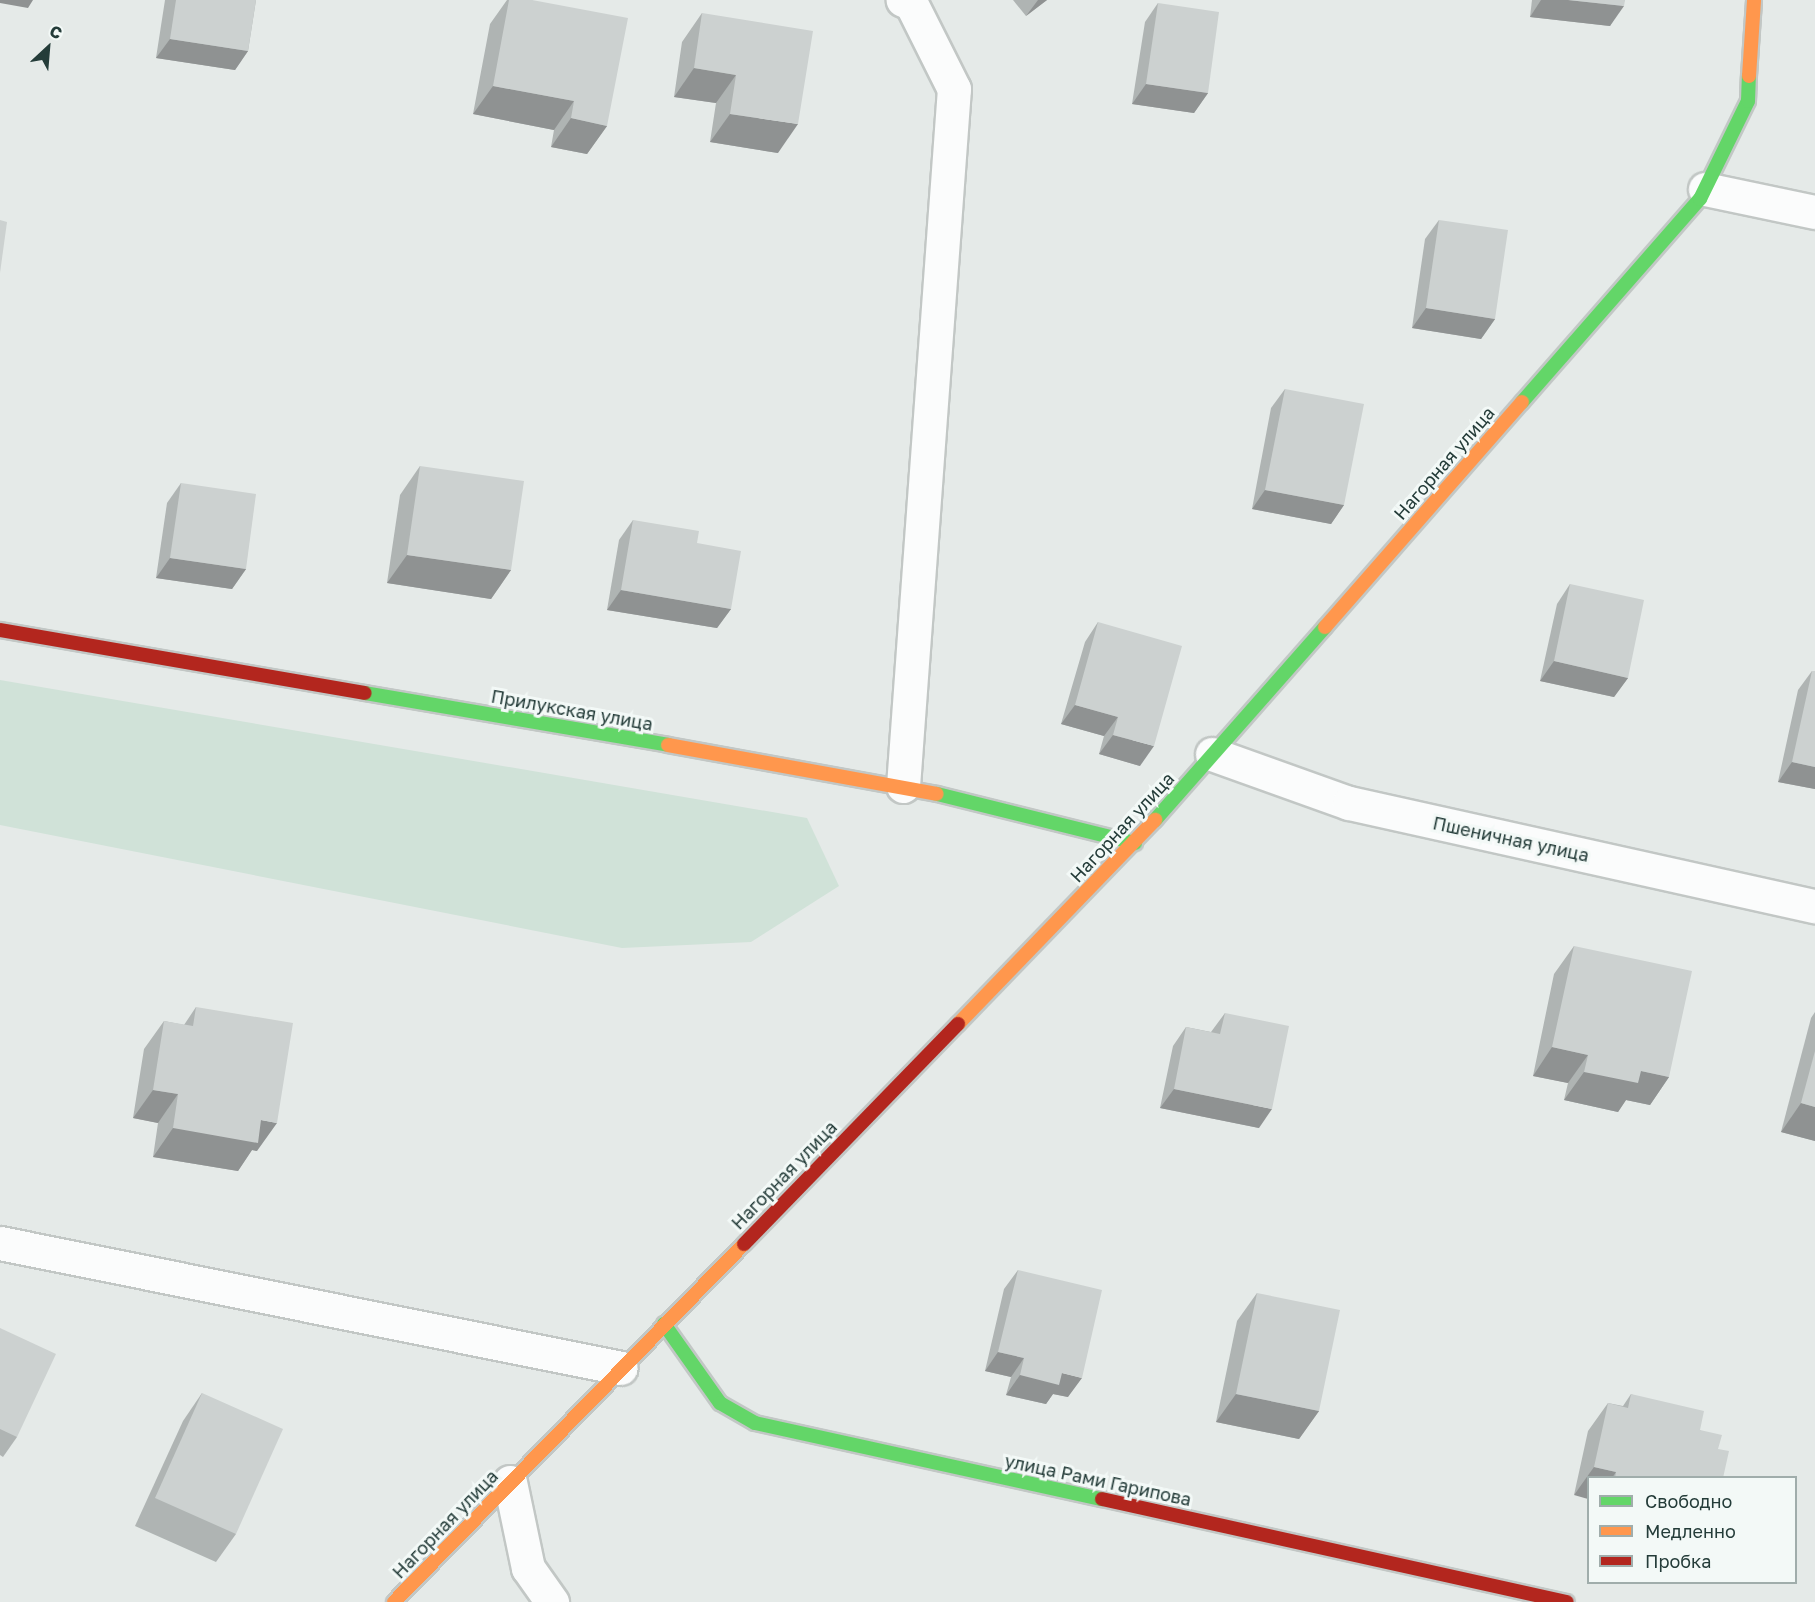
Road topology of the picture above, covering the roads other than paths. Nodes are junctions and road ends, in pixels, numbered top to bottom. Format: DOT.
graph roads {
  1 [pos="1754,0"];
  2 [pos="907,2"];
  3 [pos="1705,189"];
  4 [pos="1815,212"];
  5 [pos="0,630"];
  6 [pos="1212,754"];
  7 [pos="903,786"];
  8 [pos="1135,843"];
  9 [pos="1815,906"];
  10 [pos="0,1243"];
  11 [pos="664,1324"];
  12 [pos="621,1368"];
  13 [pos="510,1482"];
  14 [pos="394,1602"];
  15 [pos="552,1602"];
  16 [pos="1567,1602"];
  1 -- 3 [label="street, Нагорная улица"];
  2 -- 7 [label="street"];
  3 -- 4 [label="street"];
  3 -- 6 [label="street, Нагорная улица"];
  5 -- 7 [label="street, Прилукская улица"];
  6 -- 8 [label="street, Нагорная улица"];
  6 -- 9 [label="street, Пшеничная улица"];
  7 -- 8 [label="street, Прилукская улица"];
  8 -- 11 [label="street, Нагорная улица"];
  10 -- 12 [label="street"];
  11 -- 12 [label="street, Нагорная улица"];
  11 -- 16 [label="street, улица Рами Гарипова"];
  12 -- 13 [label="street, Нагорная улица"];
  13 -- 14 [label="street, Нагорная улица"];
  13 -- 15 [label="street"];
}
